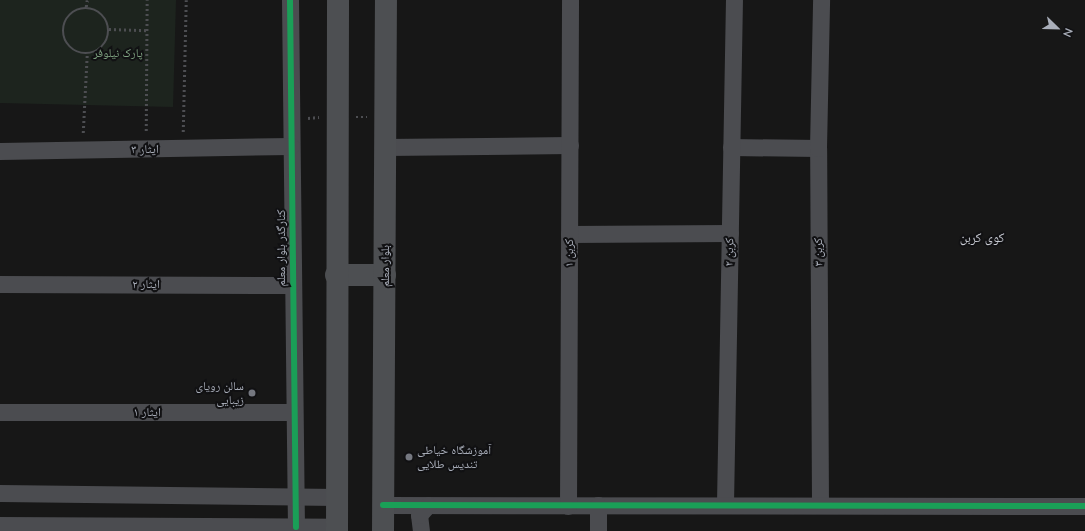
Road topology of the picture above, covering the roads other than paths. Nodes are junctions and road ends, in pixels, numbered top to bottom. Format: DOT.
graph roads {
  1 [pos="290,0"];
  2 [pos="338,0"];
  3 [pos="386,0"];
  4 [pos="570,0"];
  5 [pos="734,0"];
  6 [pos="821,0"];
  7 [pos="570,145"];
  8 [pos="291,146"];
  9 [pos="385,147"];
  10 [pos="731,147"];
  11 [pos="818,148"];
  12 [pos="0,151"];
  13 [pos="730,233"];
  14 [pos="569,234"];
  15 [pos="336,275"];
  16 [pos="385,275"];
  17 [pos="0,284"];
  18 [pos="292,285"];
  19 [pos="0,412"];
  20 [pos="293,412"];
  21 [pos="0,493"];
  22 [pos="295,496"];
  23 [pos="337,497"];
  24 [pos="725,504"];
  25 [pos="820,504"];
  26 [pos="383,505"];
  27 [pos="428,505"];
  28 [pos="598,505"];
  29 [pos="568,506"];
  30 [pos="1085,506"];
  31 [pos="0,525"];
  32 [pos="296,526"];
  33 [pos="337,529"];
  34 [pos="383,531"];
  35 [pos="421,531"];
  36 [pos="598,531"];
  1 -- 8 [label="street, کنارگذر بلوار معلم"];
  2 -- 15 [label="main road"];
  3 -- 9 [label="main road, بلوار معلم"];
  4 -- 7 [label="street, کربن ۱"];
  5 -- 10 [label="street, کربن ۲"];
  6 -- 11 [label="street, کربن ۳"];
  7 -- 9 [label="street"];
  7 -- 14 [label="street, کربن ۱"];
  8 -- 12 [label="street, ایثار ۳"];
  8 -- 18 [label="street, کنارگذر بلوار معلم"];
  9 -- 16 [label="main road, بلوار معلم"];
  10 -- 11 [label="street"];
  10 -- 13 [label="street, کربن ۲"];
  11 -- 25 [label="street, کربن ۳"];
  13 -- 14 [label="street"];
  13 -- 24 [label="street, کربن ۲"];
  14 -- 29 [label="street, کربن ۱"];
  15 -- 16 [label="main road"];
  15 -- 23 [label="main road"];
  16 -- 26 [label="main road, بلوار معلم"];
  17 -- 18 [label="street, ایثار ۲"];
  18 -- 20 [label="street, کنارگذر بلوار معلم"];
  19 -- 20 [label="street, ایثار ۱"];
  20 -- 22 [label="street, کنارگذر بلوار معلم"];
  21 -- 22 [label="street"];
  22 -- 23 [label="street"];
  22 -- 32 [label="street, کنارگذر بلوار معلم"];
  23 -- 33 [label="main road"];
  24 -- 25 [label="street"];
  24 -- 28 [label="street"];
  25 -- 30 [label="street"];
  26 -- 27 [label="street"];
  26 -- 34 [label="main road, بلوار معلم"];
  27 -- 29 [label="street"];
  27 -- 35 [label="street"];
  28 -- 29 [label="street"];
  28 -- 36 [label="street"];
  31 -- 32 [label="street"];
  32 -- 33 [label="street"];
}
